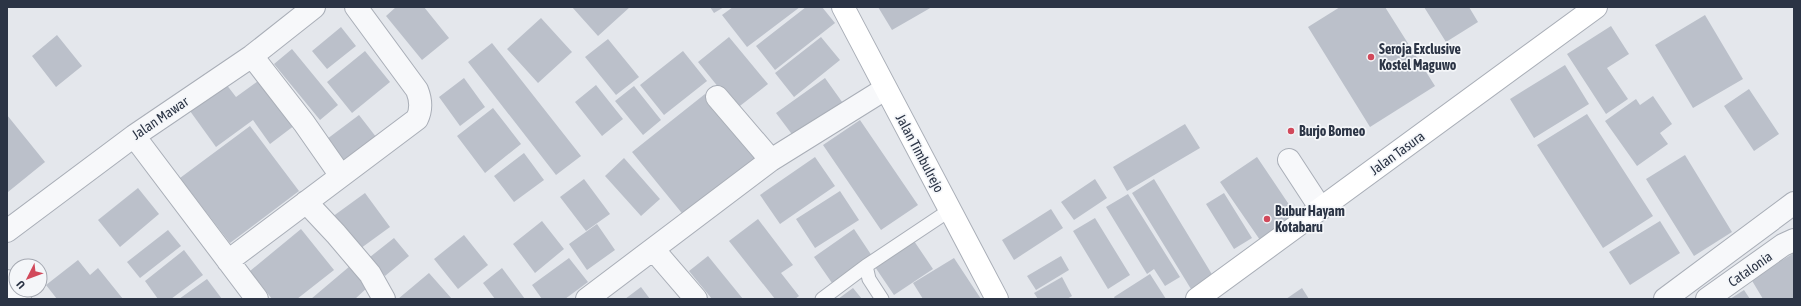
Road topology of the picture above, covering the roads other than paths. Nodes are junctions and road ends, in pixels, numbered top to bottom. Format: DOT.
graph roads {
  1 [pos="314,7"];
  2 [pos="356,7"];
  3 [pos="843,7"];
  4 [pos="1595,7"];
  5 [pos="252,56"];
  6 [pos="885,89"];
  7 [pos="717,97"];
  8 [pos="134,136"];
  9 [pos="771,160"];
  10 [pos="1289,160"];
  11 [pos="341,176"];
  12 [pos="306,202"];
  13 [pos="1794,203"];
  14 [pos="1320,209"];
  15 [pos="950,210"];
  16 [pos="7,231"];
  17 [pos="1794,240"];
  18 [pos="653,249"];
  19 [pos="228,261"];
  20 [pos="866,266"];
  21 [pos="7,281"];
  22 [pos="20,299"];
  23 [pos="257,299"];
  24 [pos="384,299"];
  25 [pos="587,299"];
  26 [pos="696,299"];
  27 [pos="822,299"];
  28 [pos="882,299"];
  29 [pos="997,299"];
  30 [pos="1197,299"];
  31 [pos="1665,299"];
  32 [pos="1707,299"];
  1 -- 5 [label="street, Jalan Mawar"];
  2 -- 11 [label="street"];
  3 -- 6 [label="street, Jalan Timbulrejo"];
  4 -- 14 [label="street, Jalan Tasura"];
  5 -- 8 [label="street, Jalan Mawar"];
  5 -- 11 [label="street"];
  6 -- 9 [label="street"];
  6 -- 15 [label="street, Jalan Timbulrejo"];
  7 -- 9 [label="street"];
  8 -- 16 [label="street, Jalan Mawar"];
  8 -- 19 [label="street"];
  9 -- 18 [label="street"];
  10 -- 14 [label="street"];
  11 -- 12 [label="street"];
  12 -- 19 [label="street"];
  12 -- 24 [label="street"];
  13 -- 31 [label="street"];
  14 -- 30 [label="street, Jalan Tasura"];
  15 -- 20 [label="lane"];
  15 -- 29 [label="street, Jalan Timbulrejo"];
  17 -- 32 [label="street, Catalonia"];
  18 -- 25 [label="street"];
  18 -- 26 [label="street"];
  19 -- 23 [label="street"];
  20 -- 27 [label="lane"];
  20 -- 28 [label="lane"];
  21 -- 22 [label="street"];
}
